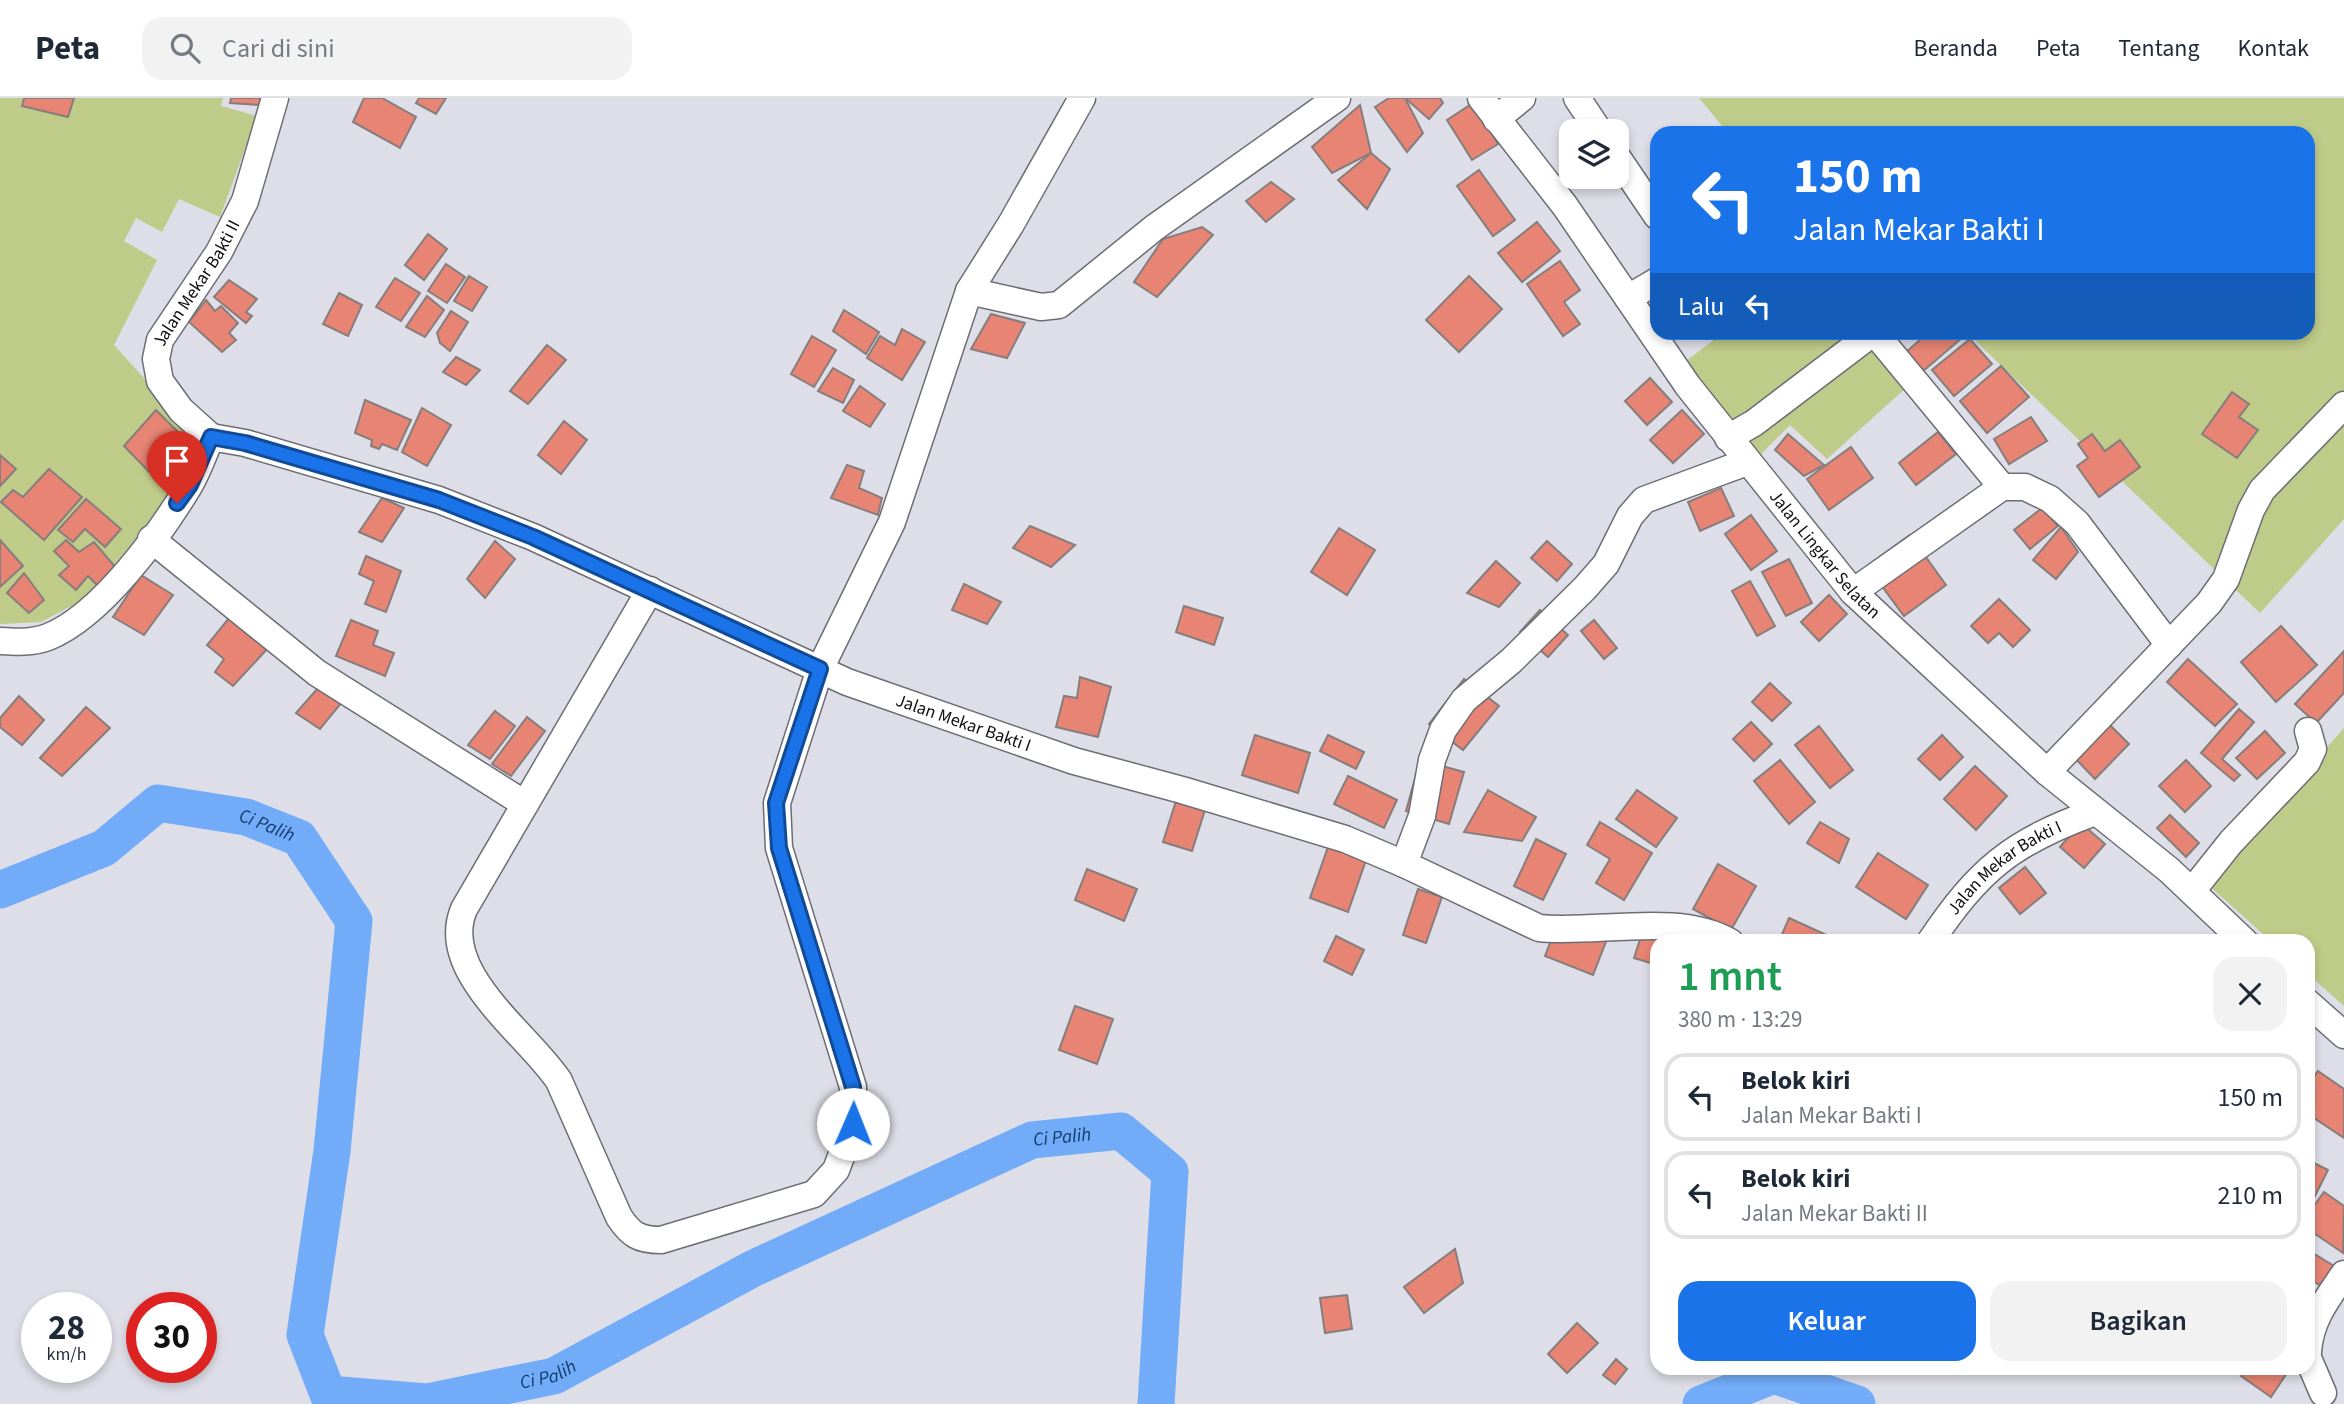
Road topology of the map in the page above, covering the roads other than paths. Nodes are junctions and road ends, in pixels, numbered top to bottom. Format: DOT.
graph roads {
  1 [pos="275,98"];
  2 [pos="1082,98"];
  3 [pos="1338,98"];
  4 [pos="1522,98"];
  5 [pos="1577,98"];
  6 [pos="1488,109"];
  7 [pos="1591,119"];
  8 [pos="1629,175"];
  9 [pos="1650,206"];
  10 [pos="1650,285"];
  11 [pos="969,291"];
  12 [pos="1628,298"];
  13 [pos="1650,329"];
  14 [pos="1658,340"];
  15 [pos="1863,340"];
  16 [pos="1881,340"];
  17 [pos="2344,405"];
  18 [pos="211,437"];
  19 [pos="1728,438"];
  20 [pos="1746,461"];
  21 [pos="2002,487"];
  22 [pos="151,539"];
  23 [pos="650,590"];
  24 [pos="1853,592"];
  25 [pos="0,641"];
  26 [pos="2169,645"];
  27 [pos="820,669"];
  28 [pos="2308,731"];
  29 [pos="2047,772"];
  30 [pos="525,804"];
  31 [pos="2095,812"];
  32 [pos="1404,864"];
  33 [pos="2192,891"];
  34 [pos="1710,934"];
  35 [pos="1935,934"];
  36 [pos="2237,934"];
  37 [pos="2315,1009"];
  38 [pos="2344,1035"];
  39 [pos="2344,1273"];
  40 [pos="2315,1317"];
  41 [pos="2315,1374"];
  42 [pos="2323,1393"];
  1 -- 18 [label="street, Jalan Mekar Bakti II"];
  2 -- 11 [label="street"];
  3 -- 11 [label="street"];
  4 -- 6 [label="street"];
  5 -- 7 [label="street"];
  6 -- 12 [label="street, Jalan Lingkar Selatan"];
  8 -- 9 [label="street"];
  10 -- 12 [label="street"];
  11 -- 27 [label="street"];
  12 -- 13 [label="street, Jalan Lingkar Selatan"];
  14 -- 19 [label="street, Jalan Lingkar Selatan"];
  15 -- 19 [label="street"];
  16 -- 21 [label="street"];
  17 -- 26 [label="street"];
  18 -- 22 [label="street"];
  18 -- 23 [label="street, Jalan Mekar Bakti I"];
  19 -- 20 [label="street, Jalan Lingkar Selatan"];
  20 -- 24 [label="street, Jalan Lingkar Selatan"];
  20 -- 32 [label="street"];
  21 -- 24 [label="street"];
  21 -- 26 [label="street"];
  22 -- 25 [label="street"];
  22 -- 30 [label="street"];
  23 -- 27 [label="street, Jalan Mekar Bakti I"];
  23 -- 30 [label="street"];
  24 -- 29 [label="street, Jalan Lingkar Selatan"];
  26 -- 29 [label="street"];
  27 -- 30 [label="street"];
  27 -- 32 [label="street, Jalan Mekar Bakti I"];
  28 -- 33 [label="street"];
  29 -- 31 [label="street, Jalan Lingkar Selatan"];
  31 -- 33 [label="street, Jalan Lingkar Selatan"];
  31 -- 35 [label="street, Jalan Mekar Bakti I"];
  32 -- 34 [label="street, Jalan Mekar Bakti I"];
  33 -- 36 [label="street, Jalan Lingkar Selatan"];
  37 -- 38 [label="street"];
  39 -- 40 [label="street"];
  41 -- 42 [label="street"];
}
